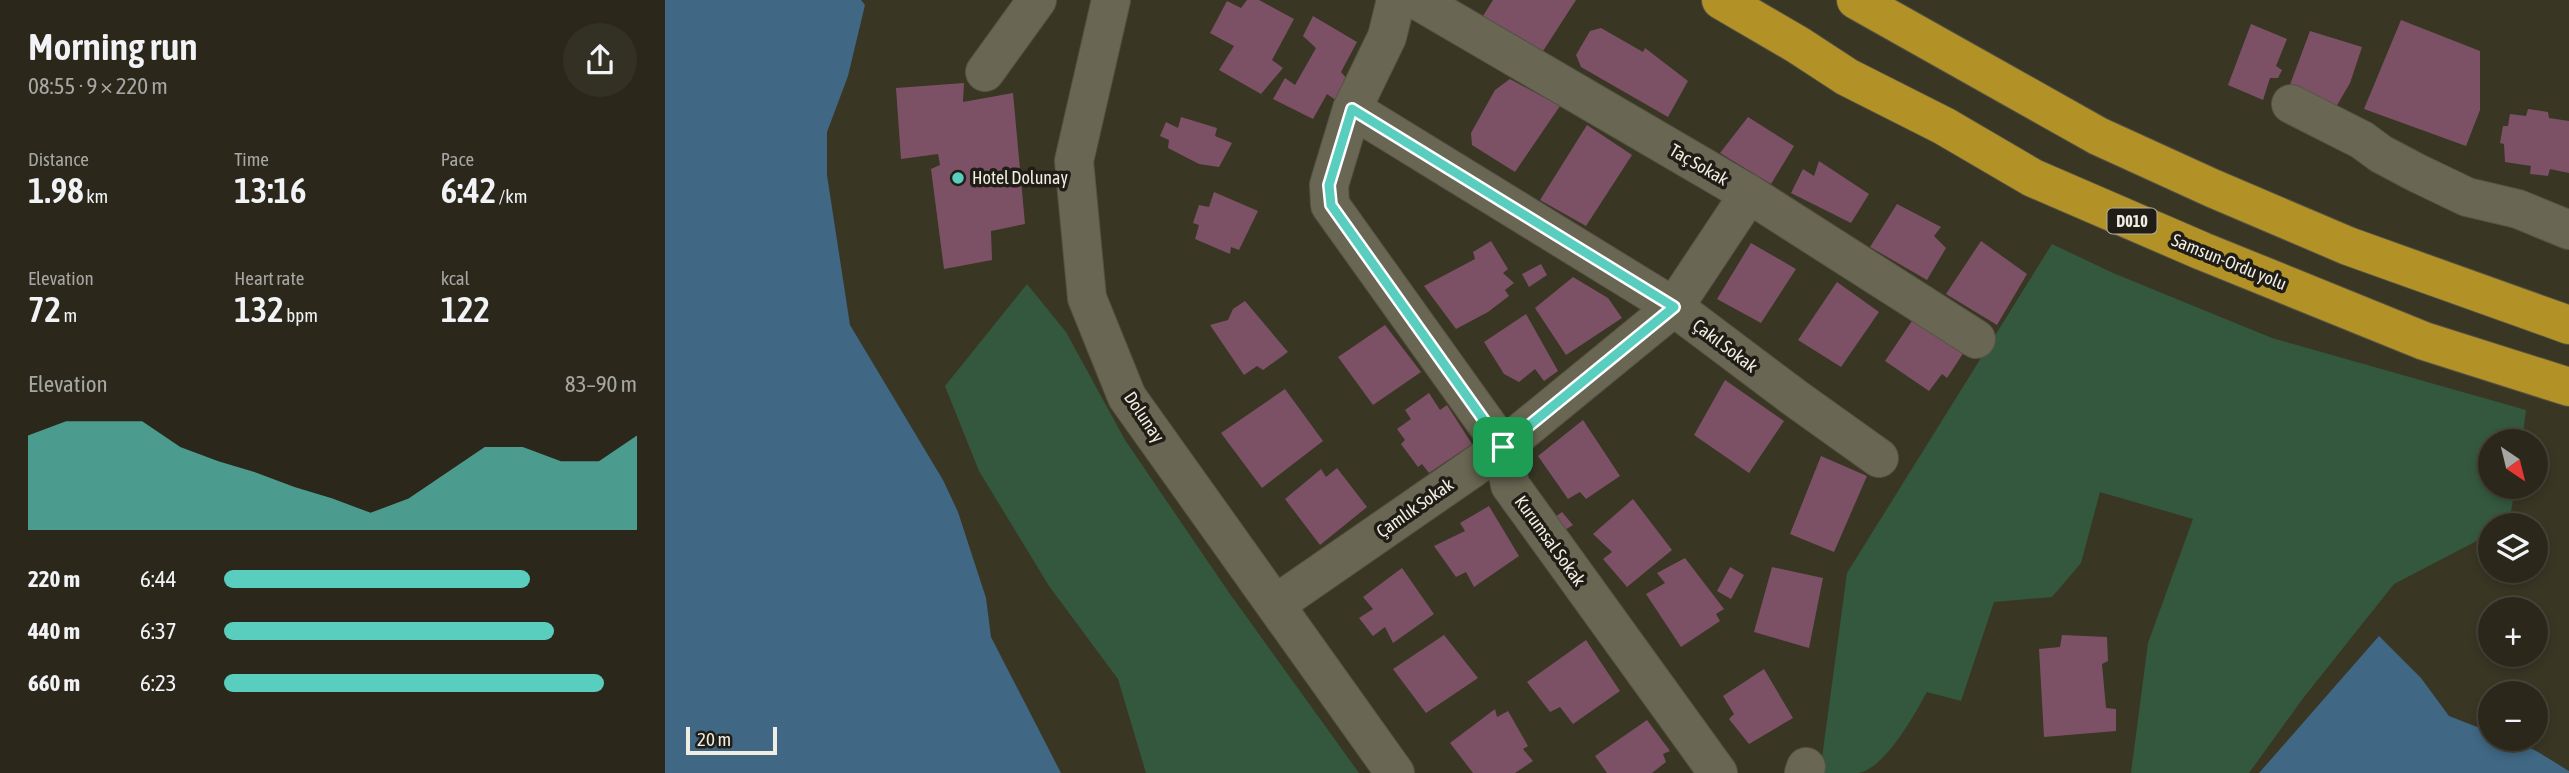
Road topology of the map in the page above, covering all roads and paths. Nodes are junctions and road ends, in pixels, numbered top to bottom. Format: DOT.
graph roads {
  1 [pos="1037,0"];
  2 [pos="1111,0"];
  3 [pos="1396,0"];
  4 [pos="1417,0"];
  5 [pos="1721,0"];
  6 [pos="1856,0"];
  7 [pos="985,72"];
  8 [pos="2291,104"];
  9 [pos="1352,109"];
  10 [pos="1749,194"];
  11 [pos="2569,230"];
  12 [pos="1674,307"];
  13 [pos="2569,325"];
  14 [pos="1976,339"];
  15 [pos="2569,387"];
  16 [pos="1503,447"];
  17 [pos="1879,458"];
  18 [pos="1276,604"];
  19 [pos="1395,773"];
  20 [pos="1718,773"];
  1 -- 7 [label="street"];
  2 -- 18 [label="street, Dolunay"];
  3 -- 9 [label="street, Kurumsal Sokak"];
  4 -- 10 [label="street, Taç Sokak"];
  5 -- 15 [label="highway, Samsun-Ordu yolu / D010"];
  6 -- 13 [label="highway"];
  8 -- 11 [label="street"];
  9 -- 12 [label="street, Çakıl Sokak"];
  9 -- 16 [label="street, Kurumsal Sokak"];
  10 -- 12 [label="street, Çamlık Sokak"];
  10 -- 14 [label="street, Taç Sokak"];
  12 -- 16 [label="street, Çamlık Sokak"];
  12 -- 17 [label="street, Çakıl Sokak"];
  16 -- 18 [label="street, Çamlık Sokak"];
  16 -- 20 [label="street, Kurumsal Sokak"];
  18 -- 19 [label="street, Dolunay"];
}
